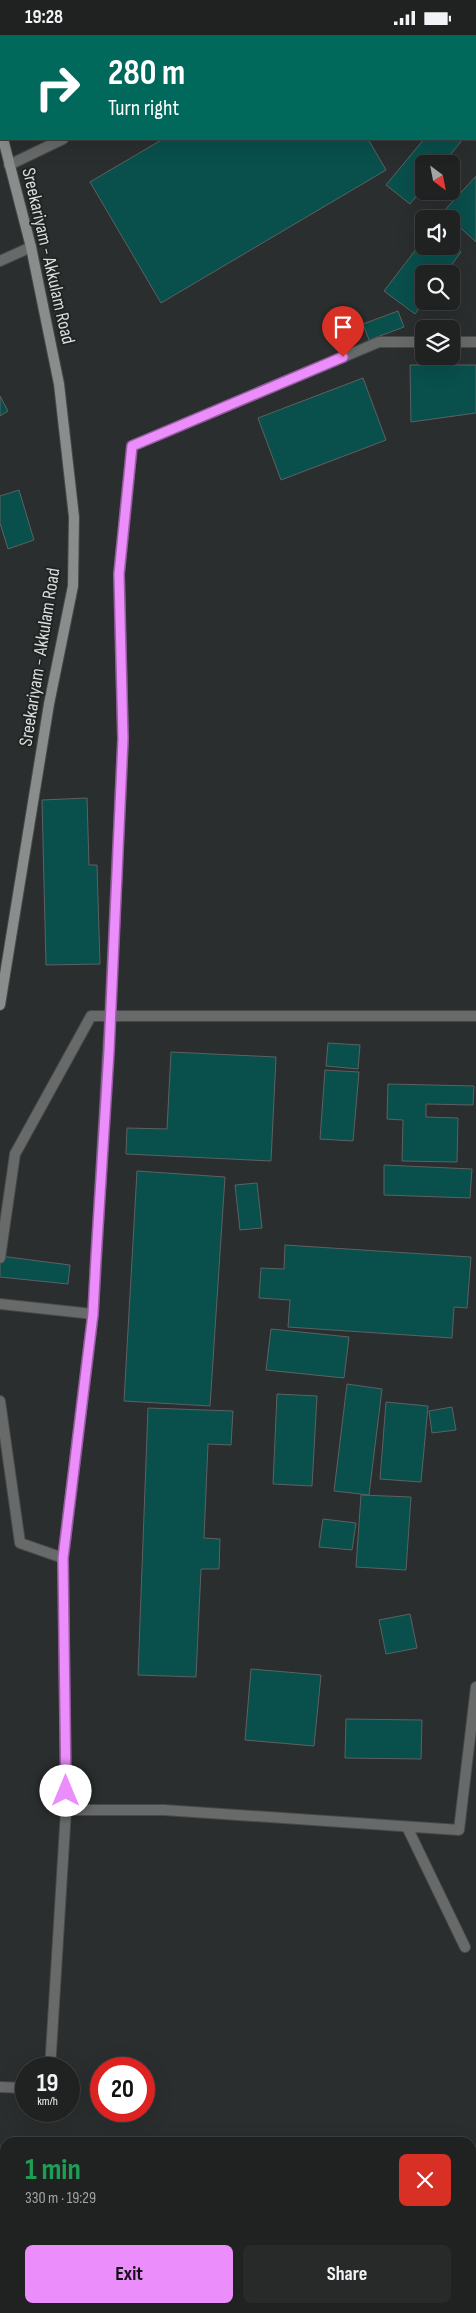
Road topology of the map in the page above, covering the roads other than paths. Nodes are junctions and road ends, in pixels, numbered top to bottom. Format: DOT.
graph roads {
  1 [pos="3,140"];
  2 [pos="61,140"];
  3 [pos="9,165"];
  4 [pos="31,247"];
  5 [pos="0,261"];
  6 [pos="415,342"];
  7 [pos="460,342"];
  8 [pos="476,342"];
  9 [pos="0,1005"];
  10 [pos="110,1016"];
  11 [pos="476,1016"];
  12 [pos="0,1258"];
  13 [pos="0,1304"];
  14 [pos="93,1314"];
  15 [pos="0,1401"];
  16 [pos="63,1558"];
  17 [pos="476,1687"];
  18 [pos="474,1715"];
  19 [pos="66,1810"];
  20 [pos="407,1827"];
  21 [pos="465,1947"];
  22 [pos="51,2057"];
  23 [pos="0,2087"];
  24 [pos="15,2088"];
  1 -- 3 [label="main road, Sreekariyam - Akkulam Road"];
  2 -- 3 [label="street"];
  3 -- 4 [label="main road, Sreekariyam - Akkulam Road"];
  4 -- 5 [label="street"];
  4 -- 9 [label="main road, Sreekariyam - Akkulam Road"];
  6 -- 10 [label="street"];
  7 -- 8 [label="street"];
  10 -- 11 [label="street"];
  10 -- 12 [label="street"];
  10 -- 14 [label="street"];
  13 -- 14 [label="street"];
  14 -- 16 [label="street"];
  15 -- 16 [label="street"];
  16 -- 19 [label="street"];
  17 -- 18 [label="street"];
  18 -- 20 [label="street"];
  19 -- 20 [label="street"];
  19 -- 22 [label="street"];
  20 -- 21 [label="street"];
  23 -- 24 [label="street"];
}
